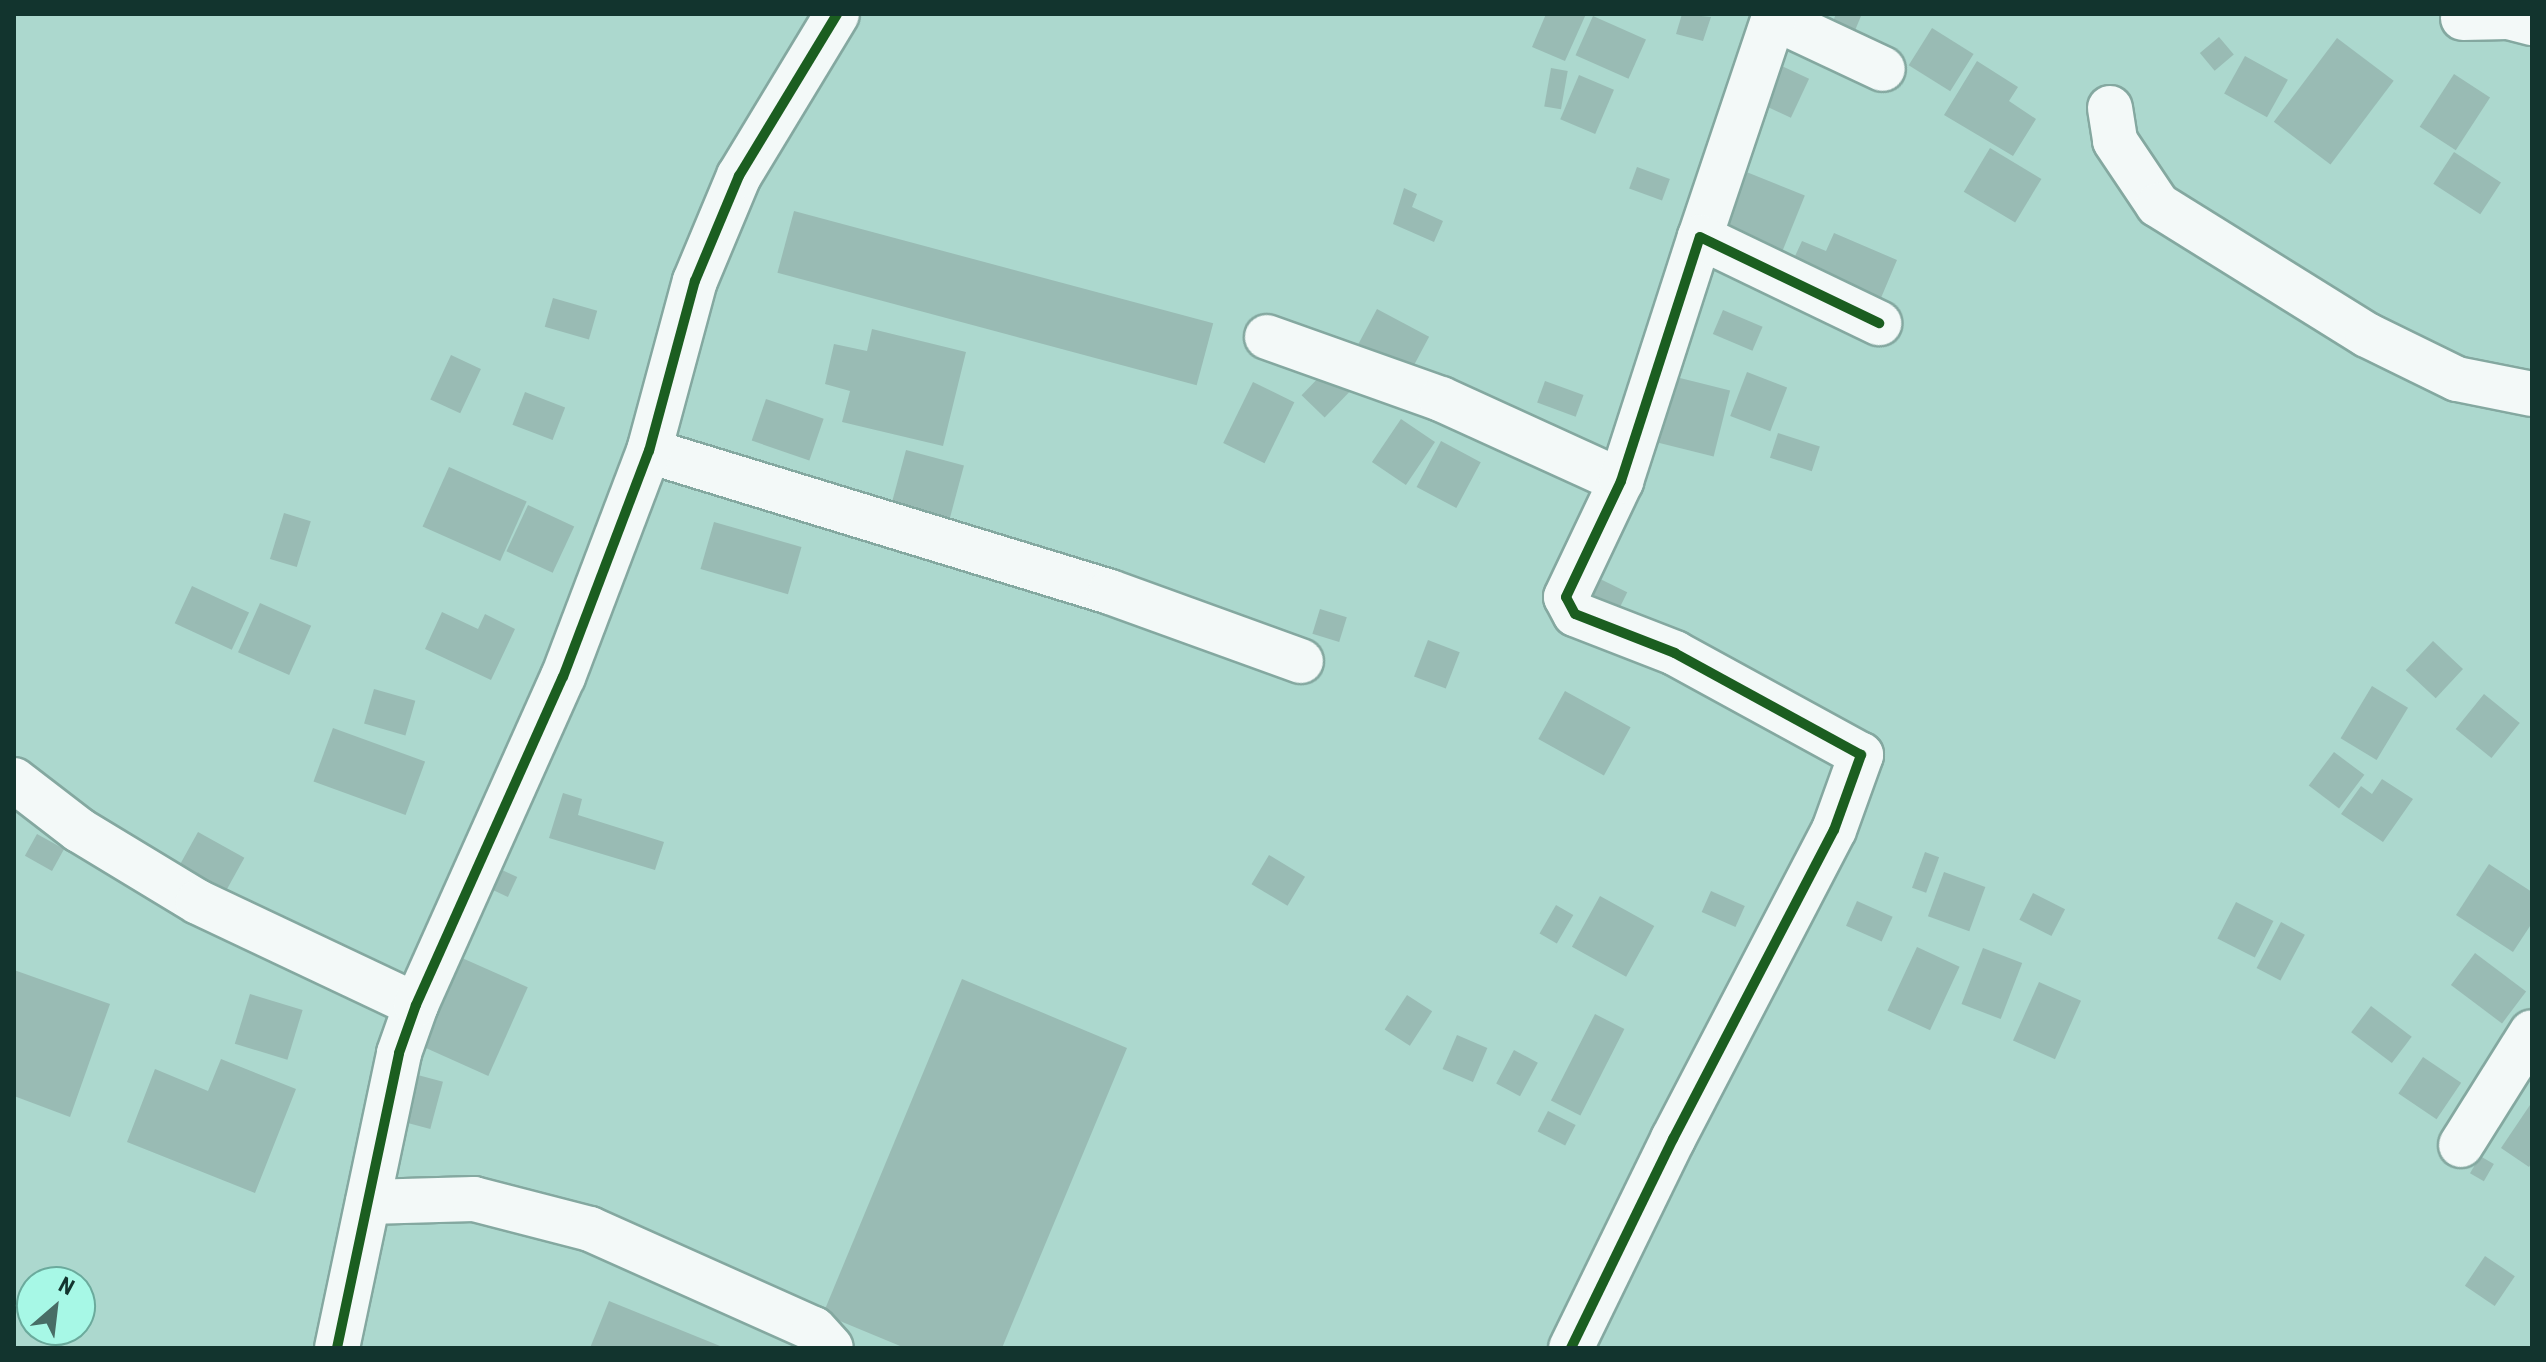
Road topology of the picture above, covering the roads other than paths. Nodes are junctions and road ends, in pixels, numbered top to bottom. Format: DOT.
graph roads {
  1 [pos="837,14"];
  2 [pos="1775,16"];
  3 [pos="2463,18"];
  4 [pos="2532,23"];
  5 [pos="1883,69"];
  6 [pos="2110,108"];
  7 [pos="1700,237"];
  8 [pos="1879,323"];
  9 [pos="1267,337"];
  10 [pos="2532,394"];
  11 [pos="649,451"];
  12 [pos="1621,481"];
  13 [pos="1301,661"];
  14 [pos="14,780"];
  15 [pos="416,1005"];
  16 [pos="2532,1032"];
  17 [pos="2461,1145"];
  18 [pos="368,1202"];
  19 [pos="337,1348"];
  20 [pos="831,1348"];
  21 [pos="1571,1348"];
  1 -- 11 [label="street"];
  2 -- 5 [label="street"];
  2 -- 7 [label="street"];
  3 -- 4 [label="street"];
  6 -- 10 [label="street"];
  7 -- 8 [label="street"];
  7 -- 12 [label="street"];
  9 -- 12 [label="street"];
  11 -- 13 [label="street"];
  11 -- 15 [label="street"];
  12 -- 21 [label="street"];
  14 -- 15 [label="street"];
  15 -- 18 [label="street"];
  16 -- 17 [label="street"];
  18 -- 19 [label="street"];
  18 -- 20 [label="street"];
}
